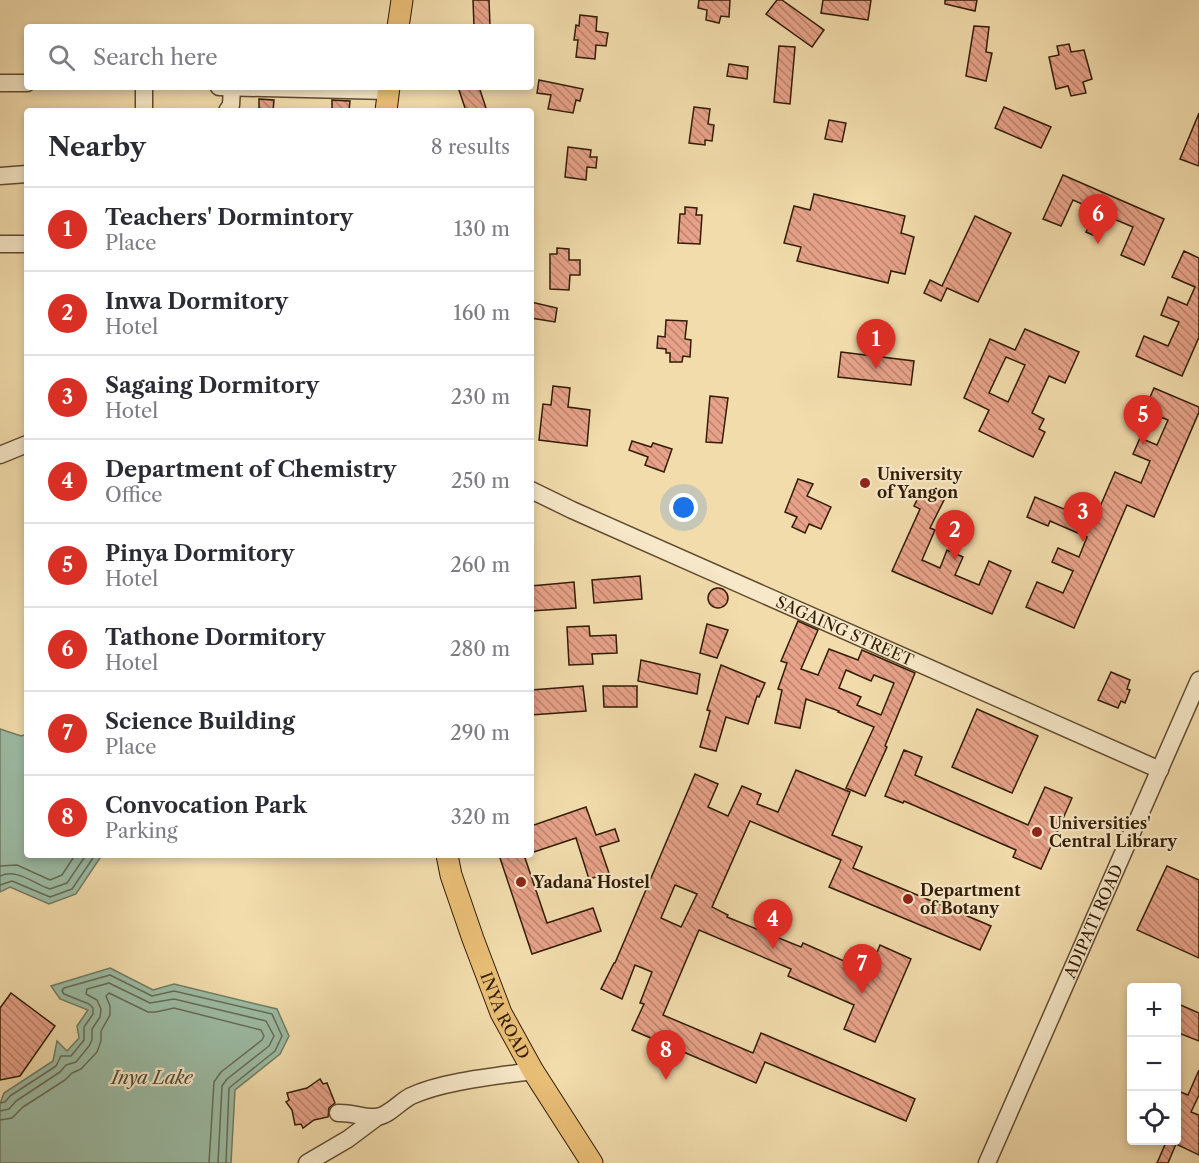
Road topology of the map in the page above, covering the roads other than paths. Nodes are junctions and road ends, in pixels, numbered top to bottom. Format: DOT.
graph roads {
  1 [pos="402,0"];
  2 [pos="398,24"];
  3 [pos="0,83"];
  4 [pos="24,83"];
  5 [pos="144,90"];
  6 [pos="232,90"];
  7 [pos="240,90"];
  8 [pos="277,90"];
  9 [pos="388,96"];
  10 [pos="144,108"];
  11 [pos="228,108"];
  12 [pos="240,108"];
  13 [pos="24,174"];
  14 [pos="0,176"];
  15 [pos="0,244"];
  16 [pos="24,244"];
  17 [pos="24,445"];
  18 [pos="0,455"];
  19 [pos="534,491"];
  20 [pos="1199,680"];
  21 [pos="1160,770"];
  22 [pos="448,858"];
  23 [pos="533,1071"];
  24 [pos="338,1113"];
  25 [pos="376,1118"];
  26 [pos="307,1163"];
  27 [pos="592,1163"];
  28 [pos="987,1163"];
  1 -- 2 [label="main road"];
  3 -- 4 [label="street"];
  5 -- 10 [label="street"];
  6 -- 11 [label="street"];
  7 -- 12 [label="street"];
  8 -- 9 [label="street"];
  13 -- 14 [label="street"];
  15 -- 16 [label="street"];
  17 -- 18 [label="street"];
  19 -- 21 [label="street, SAGAING STREET"];
  20 -- 21 [label="street, ADIPATI ROAD"];
  21 -- 28 [label="street, ADIPATI ROAD"];
  22 -- 23 [label="main road, INYA ROAD"];
  23 -- 25 [label="street"];
  23 -- 27 [label="main road, INYA ROAD"];
  24 -- 25 [label="street"];
  25 -- 26 [label="street"];
}
